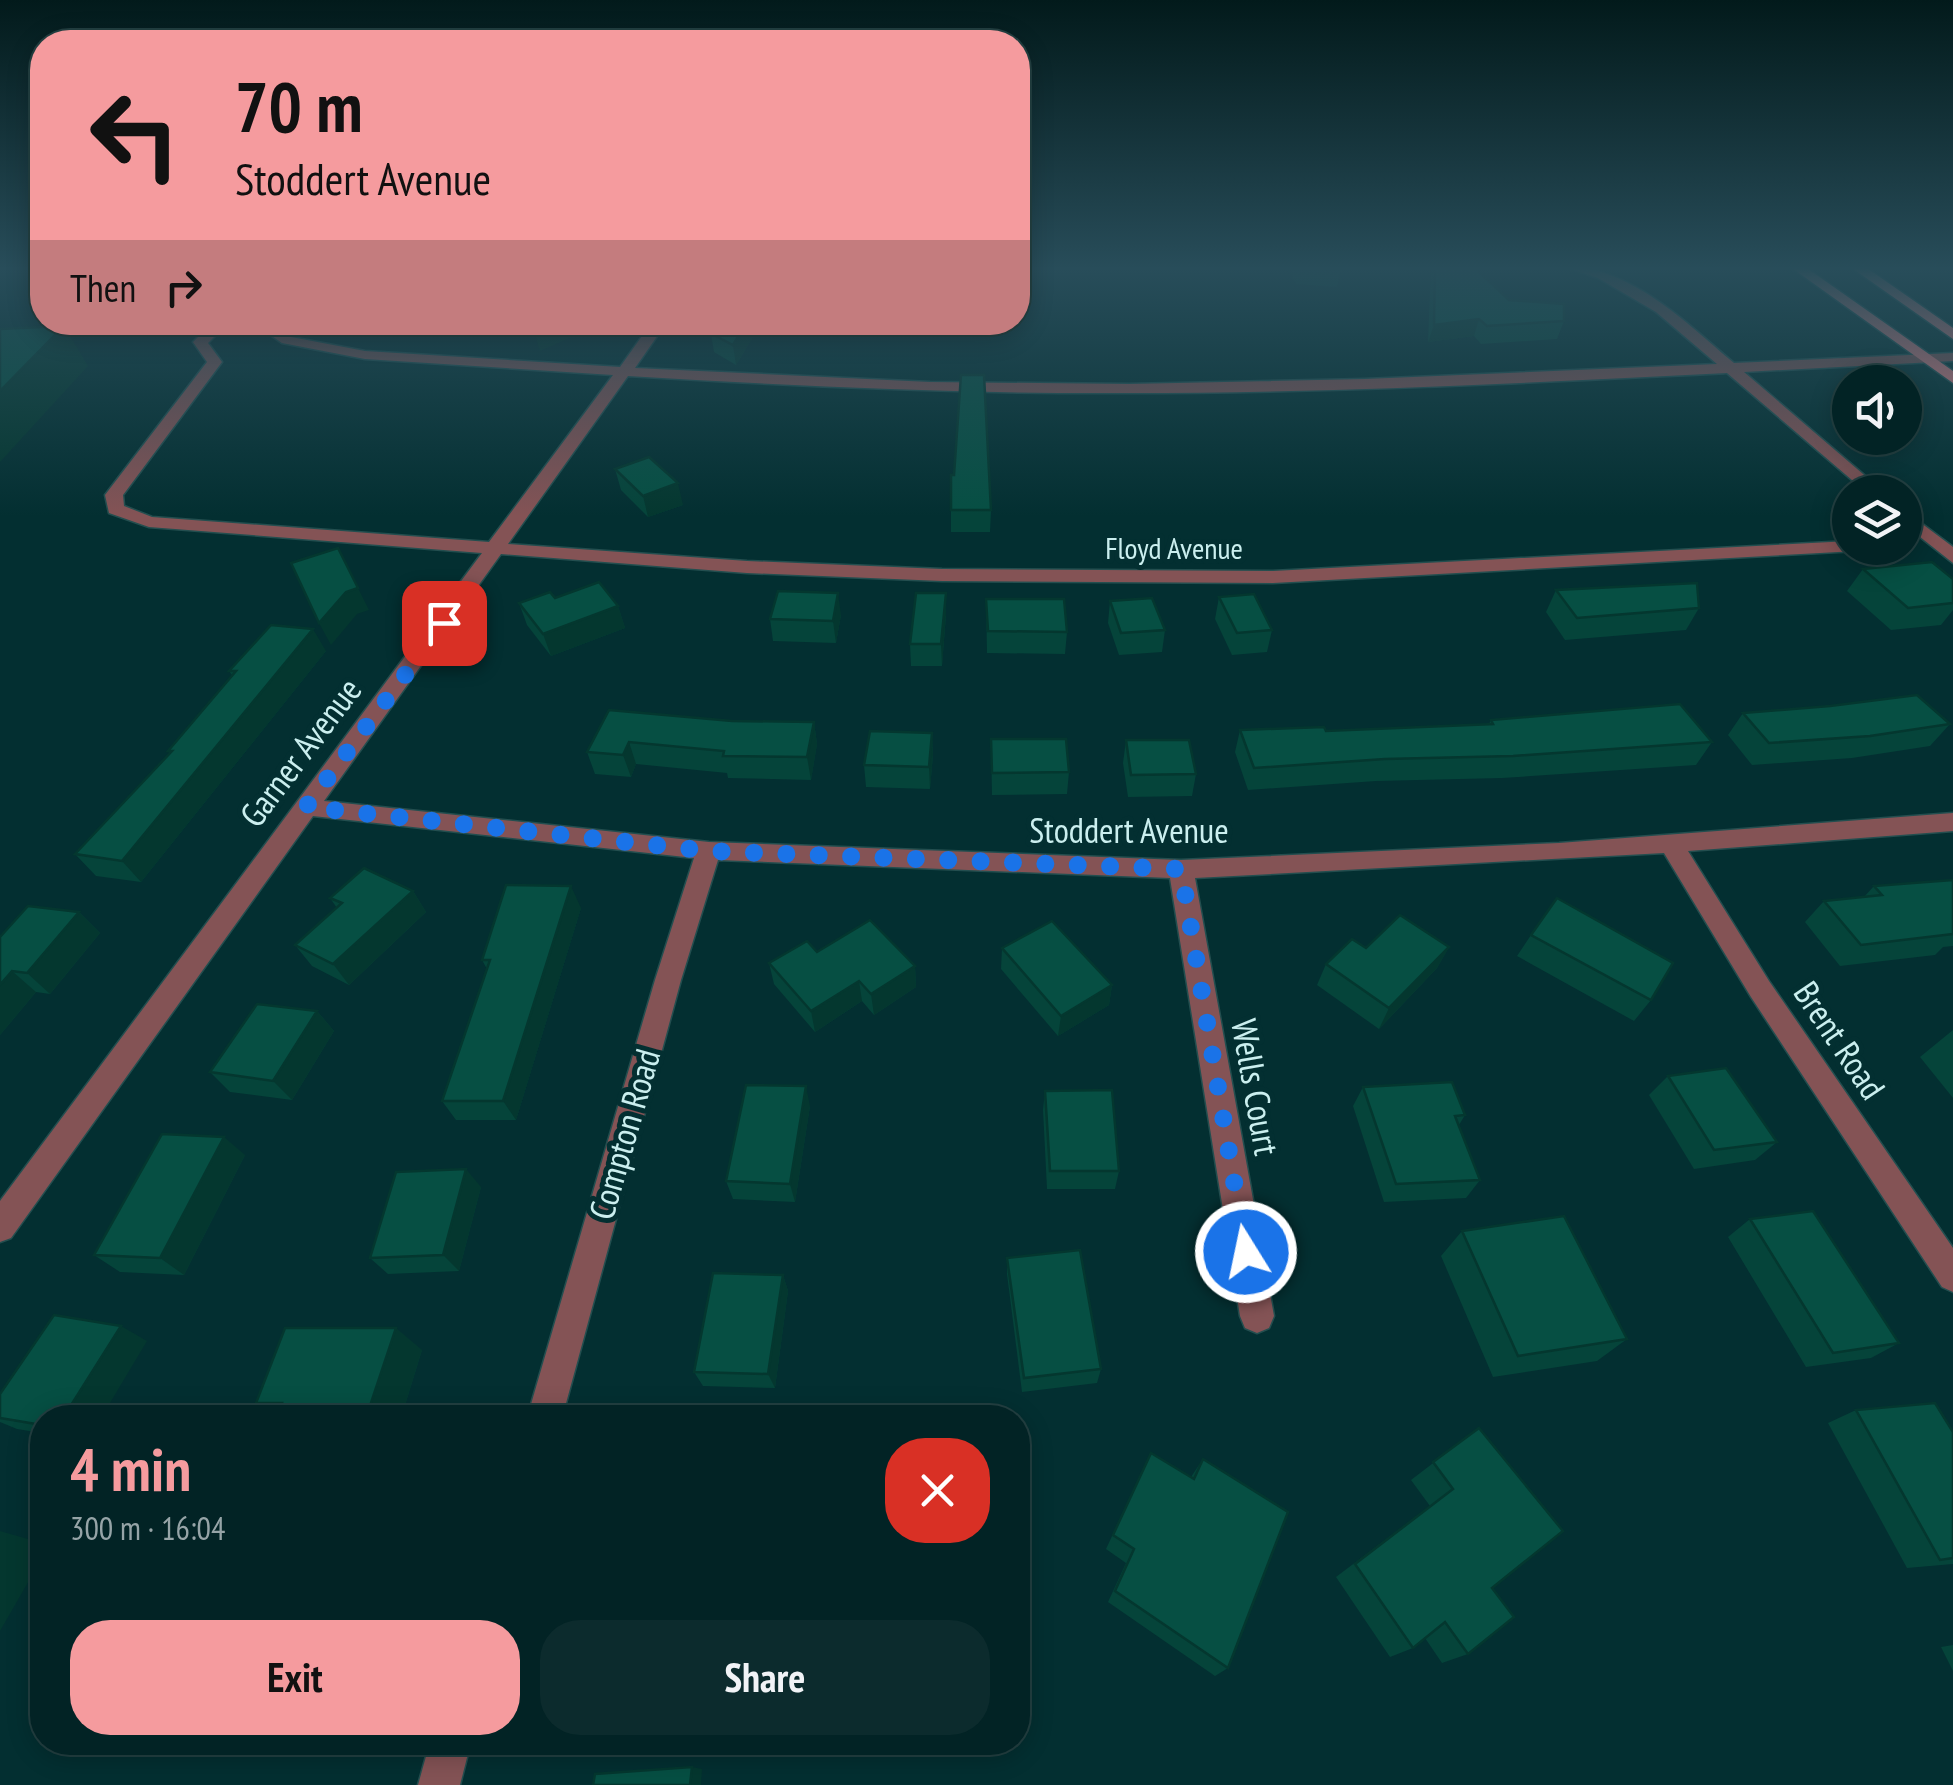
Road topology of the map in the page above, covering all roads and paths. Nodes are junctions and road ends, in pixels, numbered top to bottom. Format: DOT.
graph roads {
  1 [pos="205,349"];
  2 [pos="335,349"];
  3 [pos="640,349"];
  4 [pos="1705,349"];
  5 [pos="1913,349"];
  6 [pos="1953,357"];
  7 [pos="1925,358"];
  8 [pos="1725,367"];
  9 [pos="624,372"];
  10 [pos="1953,378"];
  11 [pos="1855,475"];
  12 [pos="1922,531"];
  13 [pos="1935,542"];
  14 [pos="1922,543"];
  15 [pos="1832,548"];
  16 [pos="498,550"];
  17 [pos="1953,557"];
  18 [pos="306,807"];
  19 [pos="1953,822"];
  20 [pos="1670,843"];
  21 [pos="709,851"];
  22 [pos="1181,869"];
  23 [pos="0,1227"];
  24 [pos="1953,1276"];
  25 [pos="1257,1316"];
  26 [pos="548,1405"];
  27 [pos="447,1755"];
  28 [pos="439,1785"];
  1 -- 16 [label="street, Floyd Avenue"];
  2 -- 9 [label="street"];
  3 -- 9 [label="street, Garner Avenue"];
  4 -- 8 [label="street"];
  5 -- 7 [label="main road"];
  6 -- 7 [label="street"];
  7 -- 8 [label="street"];
  7 -- 10 [label="main road"];
  8 -- 9 [label="street"];
  8 -- 11 [label="street"];
  9 -- 16 [label="street, Garner Avenue"];
  12 -- 13 [label="street"];
  13 -- 14 [label="street"];
  13 -- 17 [label="street"];
  15 -- 16 [label="street, Floyd Avenue"];
  16 -- 18 [label="street, Garner Avenue"];
  18 -- 21 [label="street, Stoddert Avenue"];
  18 -- 23 [label="street, Garner Avenue"];
  19 -- 20 [label="street, Stoddert Avenue"];
  20 -- 22 [label="street, Stoddert Avenue"];
  20 -- 24 [label="street, Brent Road"];
  21 -- 22 [label="street, Stoddert Avenue"];
  21 -- 26 [label="street, Compton Road"];
  22 -- 25 [label="street, Wells Court"];
  27 -- 28 [label="street"];
}
